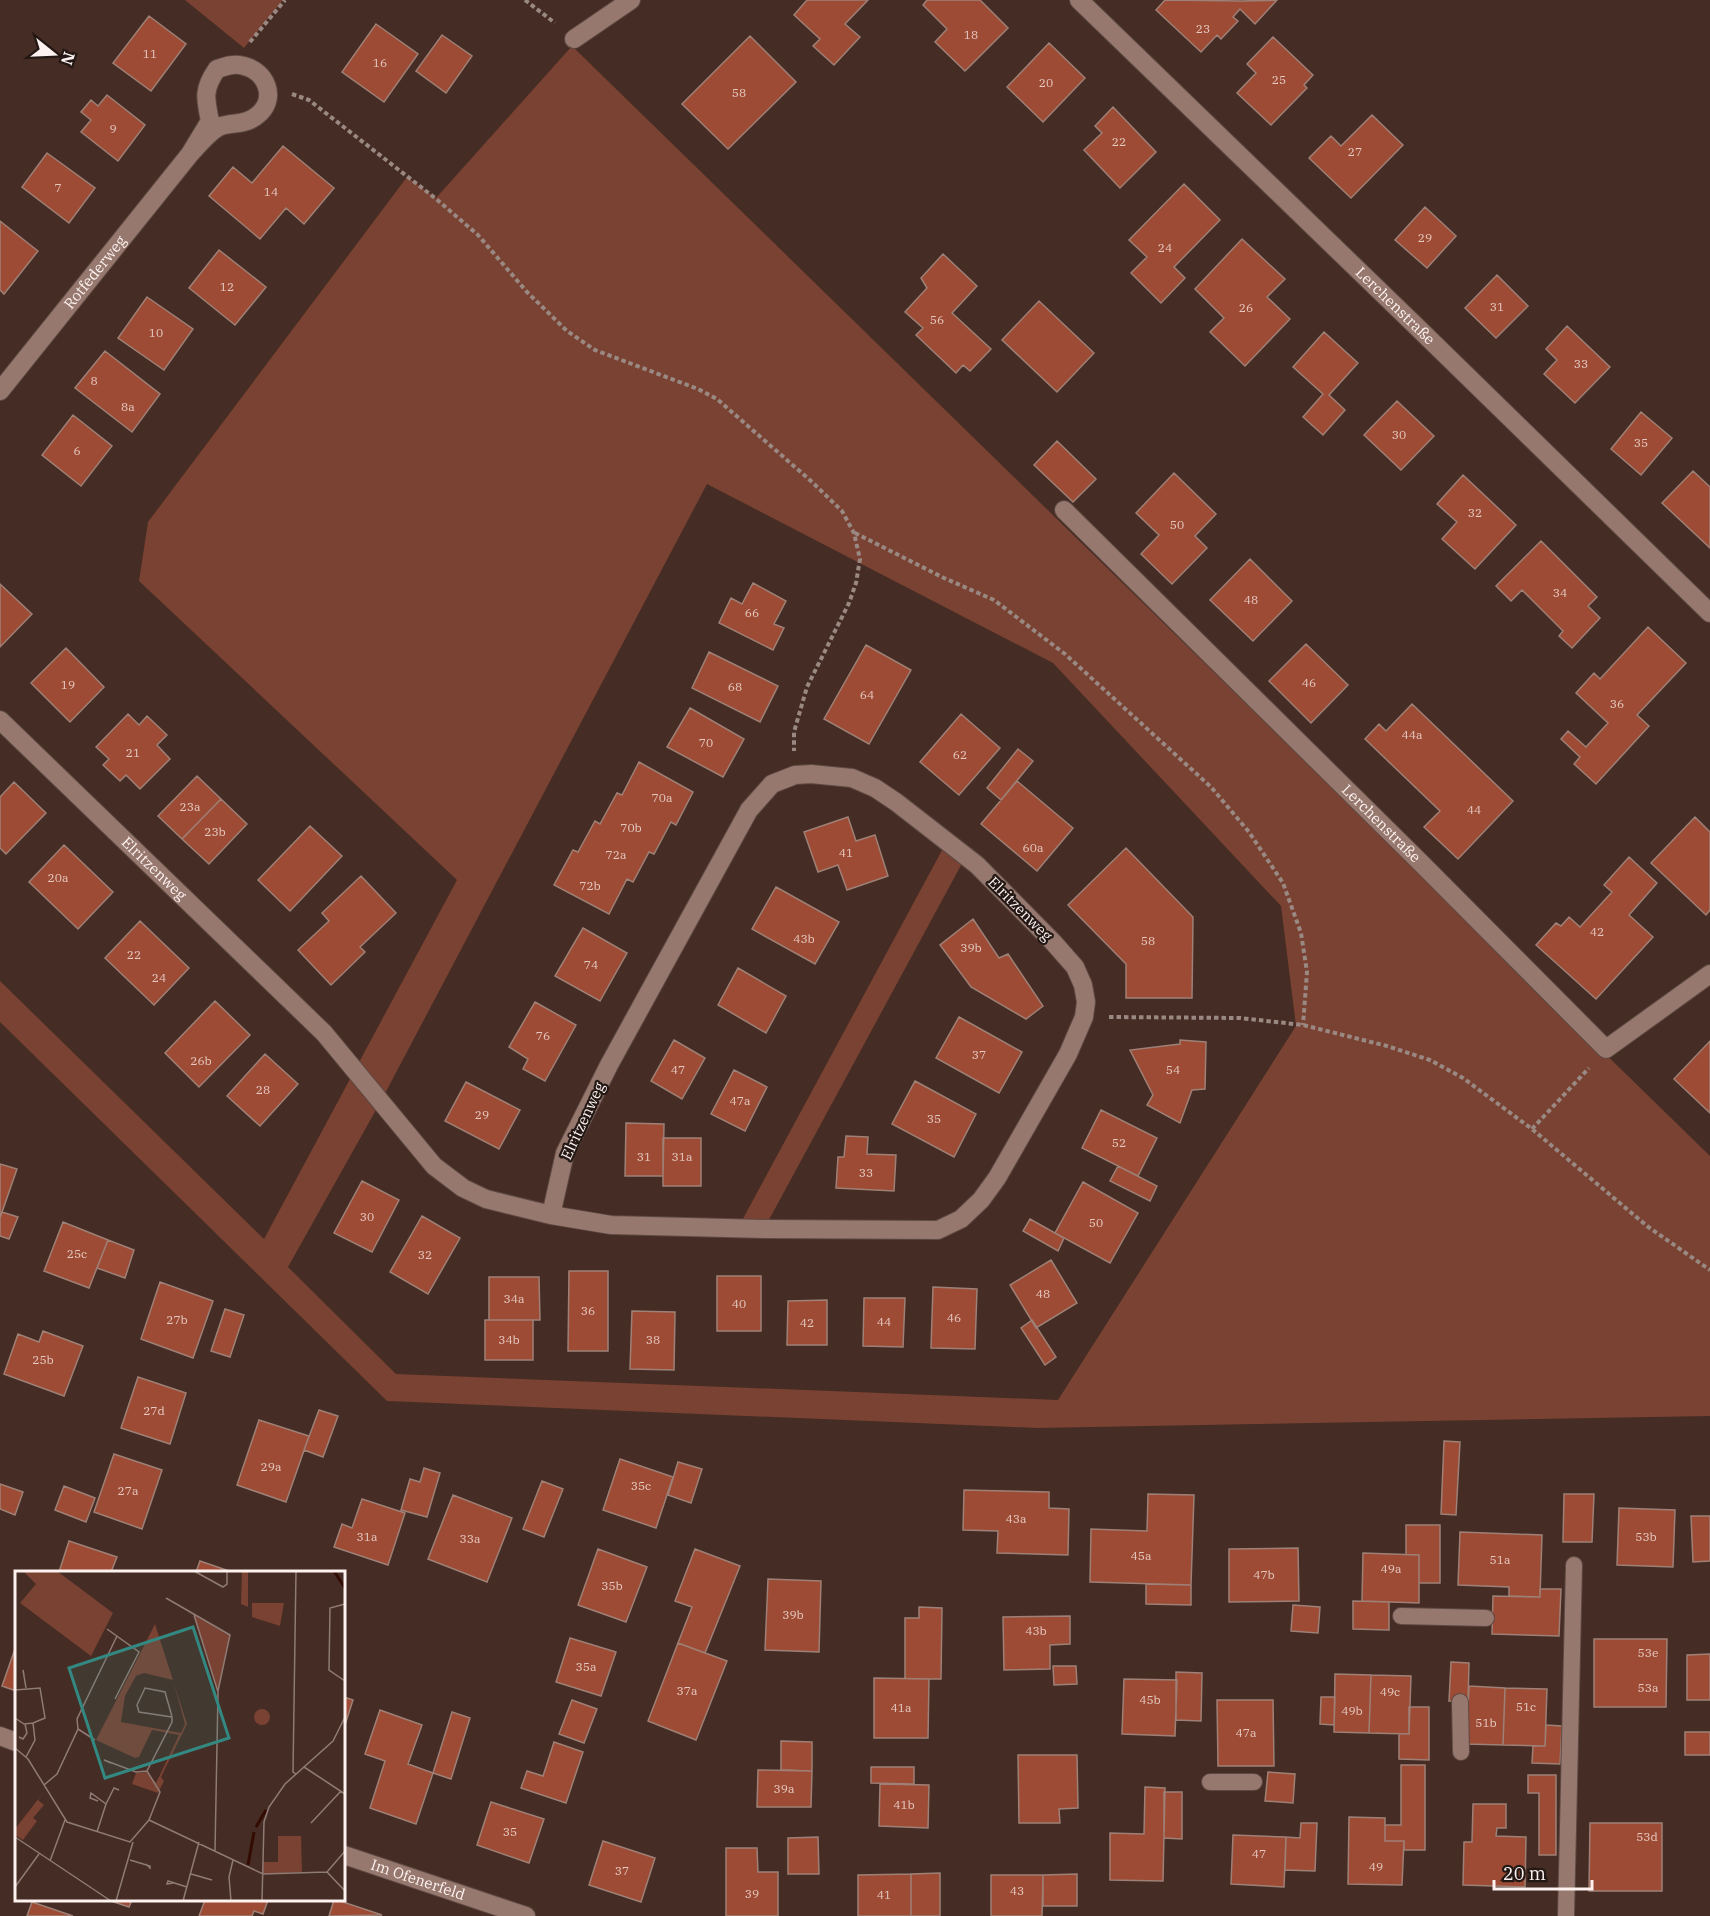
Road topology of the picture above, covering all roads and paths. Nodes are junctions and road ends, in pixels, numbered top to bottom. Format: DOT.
graph roads {
  1 [pos="285,0"];
  2 [pos="525,0"];
  3 [pos="631,0"];
  4 [pos="1079,0"];
  5 [pos="574,39"];
  6 [pos="217,69"];
  7 [pos="268,86"];
  8 [pos="190,154"];
  9 [pos="0,392"];
  10 [pos="1064,510"];
  11 [pos="854,533"];
  12 [pos="1710,614"];
  13 [pos="0,720"];
  14 [pos="795,775"];
  15 [pos="1710,974"];
  16 [pos="1084,1017"];
  17 [pos="1303,1025"];
  18 [pos="1606,1049"];
  19 [pos="1532,1129"];
  20 [pos="551,1215"];
  21 [pos="1710,1270"];
  22 [pos="1574,1565"];
  23 [pos="1401,1616"];
  24 [pos="1486,1618"];
  25 [pos="1460,1702"];
  26 [pos="0,1736"];
  27 [pos="15,1742"];
  28 [pos="1461,1752"];
  29 [pos="1210,1782"];
  30 [pos="1254,1782"];
  31 [pos="345,1855"];
  32 [pos="526,1916"];
  33 [pos="1566,1916"];
  1 -- 6 [label="path"];
  2 -- 5 [label="path"];
  3 -- 5 [label="street"];
  4 -- 12 [label="street, Lerchenstraße"];
  6 -- 7 [label="street"];
  6 -- 8 [label="street, Rotfederweg"];
  7 -- 8 [label="street, Rotfederweg"];
  7 -- 11 [label="path"];
  8 -- 9 [label="street, Rotfederweg"];
  10 -- 18 [label="street, Lerchenstraße"];
  11 -- 14 [label="path"];
  11 -- 17 [label="path"];
  13 -- 20 [label="street, Elritzenweg"];
  14 -- 16 [label="street, Elritzenweg"];
  14 -- 20 [label="street, Elritzenweg"];
  15 -- 18 [label="street"];
  16 -- 17 [label="path"];
  16 -- 20 [label="street, Elritzenweg"];
  17 -- 19 [label="path"];
  18 -- 19 [label="path"];
  19 -- 21 [label="path"];
  22 -- 33 [label="lane"];
  23 -- 24 [label="lane"];
  25 -- 28 [label="lane"];
  26 -- 27 [label="street"];
  29 -- 30 [label="lane"];
  31 -- 32 [label="street, Im Ofenerfeld"];
}
